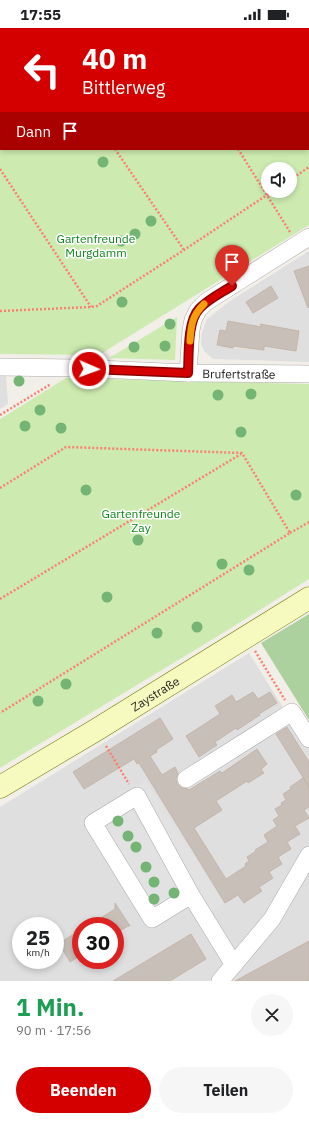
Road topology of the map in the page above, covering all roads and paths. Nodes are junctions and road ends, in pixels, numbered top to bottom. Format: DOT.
graph roads {
  1 [pos="116,150"];
  2 [pos="239,150"];
  3 [pos="309,167"];
  4 [pos="0,169"];
  5 [pos="297,175"];
  6 [pos="261,184"];
  7 [pos="263,198"];
  8 [pos="270,198"];
  9 [pos="303,240"];
  10 [pos="184,250"];
  11 [pos="91,307"];
  12 [pos="0,311"];
  13 [pos="0,367"];
  14 [pos="75,368"];
  15 [pos="188,373"];
  16 [pos="309,374"];
  17 [pos="0,415"];
  18 [pos="242,453"];
  19 [pos="0,488"];
  20 [pos="309,522"];
  21 [pos="290,533"];
  22 [pos="309,598"];
  23 [pos="0,600"];
  24 [pos="246,637"];
  25 [pos="292,712"];
  26 [pos="0,713"];
  27 [pos="96,730"];
  28 [pos="309,739"];
  29 [pos="186,779"];
  30 [pos="0,787"];
  31 [pos="136,796"];
  32 [pos="309,854"];
  33 [pos="192,895"];
  34 [pos="234,965"];
  35 [pos="220,981"];
  1 -- 10 [label="path"];
  2 -- 6 [label="path"];
  3 -- 5 [label="path"];
  4 -- 11 [label="path"];
  7 -- 10 [label="path"];
  8 -- 9 [label="path"];
  9 -- 15 [label="street"];
  10 -- 11 [label="path"];
  11 -- 12 [label="path"];
  13 -- 14 [label="street, Brufertstraße"];
  14 -- 15 [label="street, Brufertstraße"];
  14 -- 17 [label="path"];
  15 -- 16 [label="street, Brufertstraße"];
  18 -- 19 [label="path"];
  18 -- 21 [label="path"];
  18 -- 23 [label="path"];
  20 -- 21 [label="path"];
  21 -- 26 [label="path"];
  22 -- 24 [label="street, Zaystraße"];
  24 -- 25 [label="path"];
  24 -- 27 [label="street, Zaystraße"];
  25 -- 28 [label="street"];
  25 -- 29 [label="street"];
  27 -- 30 [label="street, Zaystraße"];
  27 -- 31 [label="path"];
  31 -- 33 [label="street"];
  31 -- 33 [label="street"];
  32 -- 34 [label="street"];
  33 -- 34 [label="street"];
  34 -- 35 [label="street"];
}
